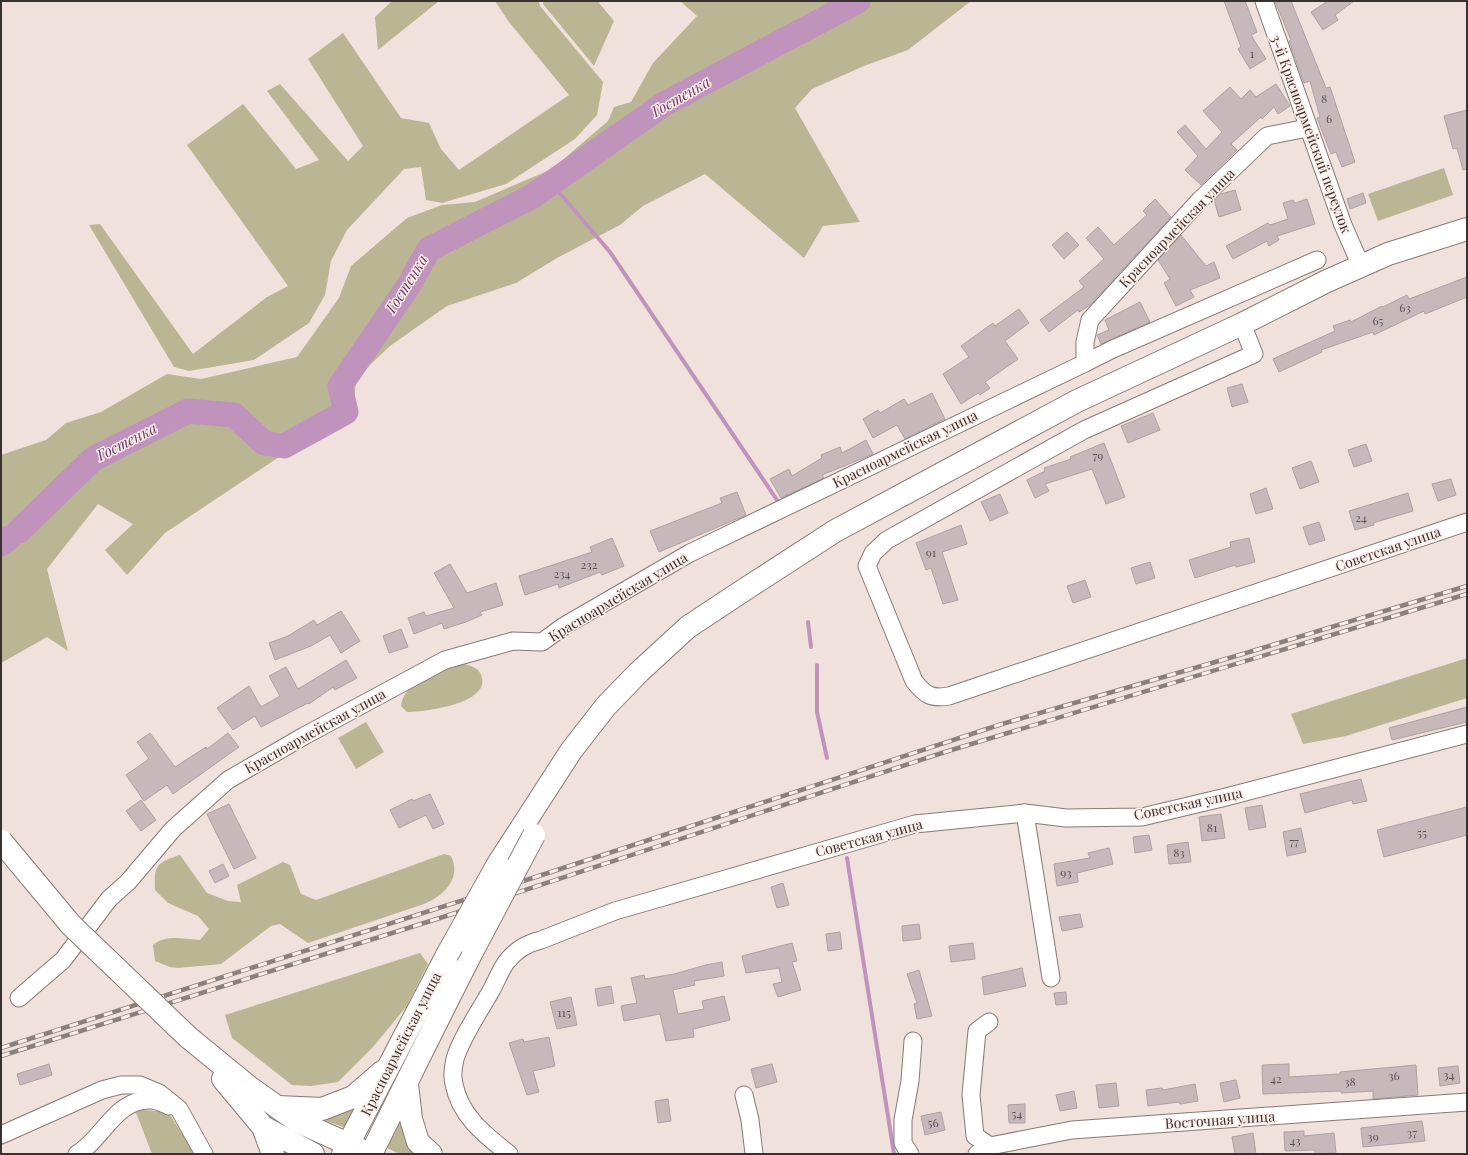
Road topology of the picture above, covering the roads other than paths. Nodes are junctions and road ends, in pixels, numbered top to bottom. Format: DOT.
graph roads {
  1 [pos="1264,1"];
  2 [pos="1307,128"];
  3 [pos="1467,229"];
  4 [pos="1317,260"];
  5 [pos="1361,266"];
  6 [pos="1242,324"];
  7 [pos="1085,363"];
  8 [pos="1467,522"];
  9 [pos="747,588"];
  10 [pos="1467,734"];
  11 [pos="1025,813"];
  12 [pos="1,841"];
  13 [pos="1051,978"];
  14 [pos="19,998"];
  15 [pos="989,1022"];
  16 [pos="188,1037"];
  17 [pos="913,1041"];
  18 [pos="387,1067"];
  19 [pos="407,1084"];
  20 [pos="744,1095"];
  21 [pos="1467,1102"];
  22 [pos="276,1107"];
  23 [pos="178,1109"];
  24 [pos="263,1127"];
  25 [pos="1,1135"];
  26 [pos="346,1149"];
  27 [pos="984,1150"];
  28 [pos="77,1154"];
  29 [pos="204,1154"];
  30 [pos="273,1154"];
  31 [pos="313,1154"];
  32 [pos="370,1154"];
  33 [pos="431,1154"];
  34 [pos="509,1154"];
  35 [pos="754,1154"];
  36 [pos="910,1154"];
  1 -- 2 [label="street, 3-й Красноармейский переулок"];
  2 -- 5 [label="street, 3-й Красноармейский переулок"];
  2 -- 7 [label="street, Красноармейская улица"];
  3 -- 5 [label="main road, Красноармейская улица"];
  4 -- 7 [label="street, Красноармейская улица"];
  5 -- 6 [label="main road, Красноармейская улица"];
  6 -- 8 [label="street, Советская улица"];
  6 -- 9 [label="main road, Красноармейская улица"];
  7 -- 14 [label="street, Красноармейская улица"];
  9 -- 18 [label="main road, Красноармейская улица, bridge"];
  9 -- 19 [label="main road, Красноармейская улица, bridge"];
  10 -- 11 [label="street, Советская улица"];
  11 -- 13 [label="street"];
  11 -- 34 [label="street, Советская улица"];
  12 -- 16 [label="main road, bridge"];
  15 -- 27 [label="street"];
  16 -- 22 [label="main road"];
  16 -- 24 [label="main road"];
  17 -- 36 [label="street"];
  18 -- 22 [label="main road"];
  18 -- 26 [label="main road, Красноармейская улица"];
  19 -- 32 [label="main road, Красноармейская улица"];
  19 -- 33 [label="main road"];
  20 -- 35 [label="street"];
  21 -- 27 [label="street, Восточная улица"];
  22 -- 26 [label="main road"];
  23 -- 25 [label="street"];
  23 -- 28 [label="street"];
  23 -- 29 [label="street"];
  24 -- 30 [label="main road"];
  24 -- 31 [label="main road"];
  26 -- 32 [label="main road"];
}
